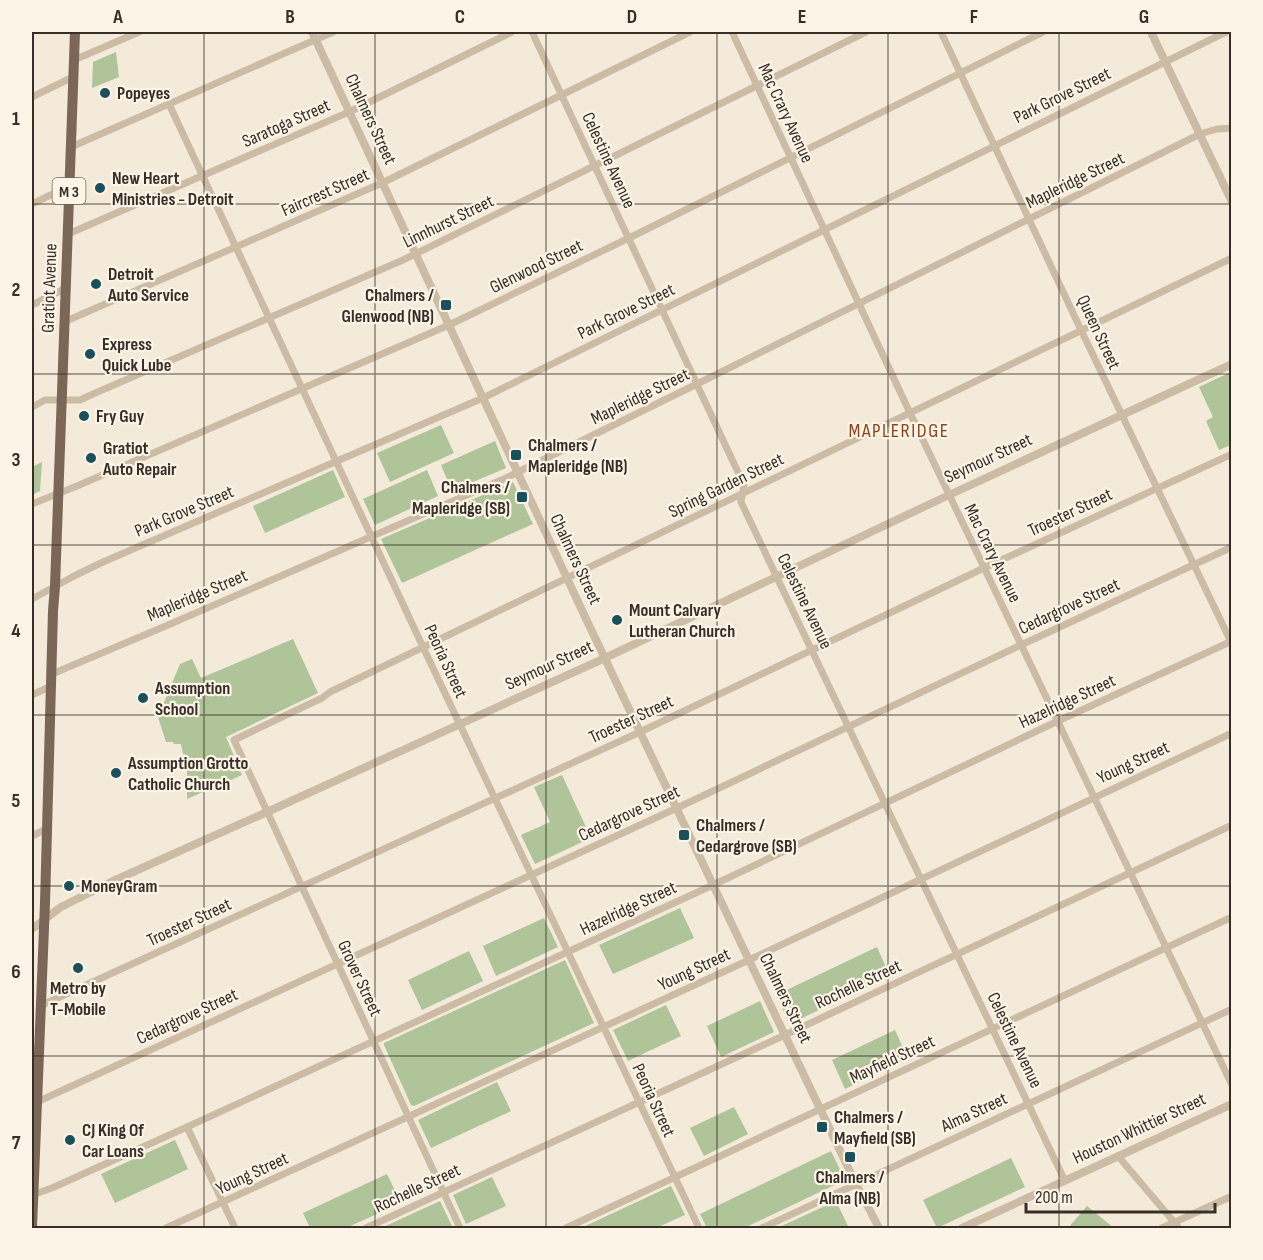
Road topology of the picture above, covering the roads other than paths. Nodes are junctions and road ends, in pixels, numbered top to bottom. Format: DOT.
graph roads {
  1 [pos="75,32"];
  2 [pos="139,32"];
  3 [pos="333,32"];
  4 [pos="512,32"];
  5 [pos="532,32"];
  6 [pos="690,32"];
  7 [pos="732,32"];
  8 [pos="867,32"];
  9 [pos="941,32"];
  10 [pos="1043,32"];
  11 [pos="1151,32"];
  12 [pos="1226,32"];
  13 [pos="314,36"];
  14 [pos="74,60"];
  15 [pos="1165,61"];
  16 [pos="961,73"];
  17 [pos="73,77"];
  18 [pos="757,86"];
  19 [pos="562,95"];
  20 [pos="32,97"];
  21 [pos="169,104"];
  22 [pos="349,112"];
  23 [pos="1232,128"];
  24 [pos="1200,134"];
  25 [pos="994,145"];
  26 [pos="71,147"];
  27 [pos="790,157"];
  28 [pos="595,166"];
  29 [pos="203,175"];
  30 [pos="382,183"];
  31 [pos="69,186"];
  32 [pos="1232,202"];
  33 [pos="32,204"];
  34 [pos="1029,219"];
  35 [pos="824,230"];
  36 [pos="68,234"];
  37 [pos="629,238"];
  38 [pos="236,247"];
  39 [pos="416,254"];
  40 [pos="1232,258"];
  41 [pos="66,288"];
  42 [pos="859,304"];
  43 [pos="32,305"];
  44 [pos="663,310"];
  45 [pos="269,318"];
  46 [pos="64,322"];
  47 [pos="449,325"];
  48 [pos="1081,330"];
  49 [pos="1232,364"];
  50 [pos="697,384"];
  51 [pos="302,389"];
  52 [pos="483,398"];
  53 [pos="62,400"];
  54 [pos="32,407"];
  55 [pos="910,413"];
  56 [pos="1122,415"];
  57 [pos="1232,454"];
  58 [pos="336,462"];
  59 [pos="517,472"];
  60 [pos="1157,489"];
  61 [pos="58,494"];
  62 [pos="742,494"];
  63 [pos="949,495"];
  64 [pos="32,504"];
  65 [pos="371,536"];
  66 [pos="1232,547"];
  67 [pos="1194,565"];
  68 [pos="984,568"];
  69 [pos="776,576"];
  70 [pos="567,578"];
  71 [pos="55,586"];
  72 [pos="32,599"];
  73 [pos="1231,642"];
  74 [pos="1021,645"];
  75 [pos="423,647"];
  76 [pos="812,650"];
  77 [pos="605,658"];
  78 [pos="52,674"];
  79 [pos="51,686"];
  80 [pos="32,695"];
  81 [pos="1058,722"];
  82 [pos="459,724"];
  83 [pos="848,727"];
  84 [pos="640,732"];
  85 [pos="1232,733"];
  86 [pos="234,740"];
  87 [pos="1094,797"];
  88 [pos="495,798"];
  89 [pos="885,804"];
  90 [pos="677,808"];
  91 [pos="267,812"];
  92 [pos="1232,825"];
  93 [pos="46,829"];
  94 [pos="32,836"];
  95 [pos="1130,872"];
  96 [pos="531,875"];
  97 [pos="921,879"];
  98 [pos="713,885"];
  99 [pos="301,886"];
  100 [pos="1232,917"];
  101 [pos="43,920"];
  102 [pos="32,929"];
  103 [pos="1166,948"];
  104 [pos="568,952"];
  105 [pos="957,954"];
  106 [pos="750,960"];
  107 [pos="337,964"];
  108 [pos="40,1006"];
  109 [pos="1232,1009"];
  110 [pos="1202,1023"];
  111 [pos="603,1028"];
  112 [pos="993,1029"];
  113 [pos="785,1035"];
  114 [pos="373,1041"];
  115 [pos="1232,1085"];
  116 [pos="37,1102"];
  117 [pos="639,1103"];
  118 [pos="1028,1103"];
  119 [pos="1232,1104"];
  120 [pos="821,1109"];
  121 [pos="34,1115"];
  122 [pos="408,1117"];
  123 [pos="188,1127"];
  124 [pos="1118,1156"];
  125 [pos="675,1178"];
  126 [pos="1065,1181"];
  127 [pos="856,1184"];
  128 [pos="443,1193"];
  129 [pos="33,1195"];
  130 [pos="1232,1196"];
  131 [pos="223,1203"];
  132 [pos="1177,1226"];
  133 [pos="32,1228"];
  134 [pos="166,1228"];
  135 [pos="235,1228"];
  136 [pos="366,1228"];
  137 [pos="460,1228"];
  138 [pos="566,1228"];
  139 [pos="699,1228"];
  140 [pos="762,1228"];
  141 [pos="879,1228"];
  142 [pos="962,1228"];
  143 [pos="1162,1228"];
  1 -- 14 [label="main road, Gratiot Avenue / M 3"];
  2 -- 14 [label="street"];
  3 -- 13 [label="street"];
  4 -- 22 [label="street, Saratoga Street"];
  5 -- 19 [label="street, Celestine Avenue"];
  6 -- 19 [label="street, Faircrest Street"];
  7 -- 18 [label="street, Mac Crary Avenue"];
  8 -- 18 [label="street, Linnhurst Street"];
  9 -- 16 [label="street, Queen Street"];
  10 -- 16 [label="street, Glenwood Street"];
  11 -- 15 [label="street"];
  12 -- 15 [label="street, Park Grove Street"];
  13 -- 21 [label="street"];
  13 -- 22 [label="street, Chalmers Street"];
  14 -- 17 [label="main road, Gratiot Avenue / M 3"];
  15 -- 24 [label="street"];
  15 -- 25 [label="street, Park Grove Street"];
  16 -- 25 [label="street, Queen Street"];
  16 -- 27 [label="street, Glenwood Street"];
  17 -- 20 [label="street"];
  17 -- 26 [label="main road, Gratiot Avenue / M 3"];
  18 -- 27 [label="street, Mac Crary Avenue"];
  18 -- 28 [label="street, Linnhurst Street"];
  19 -- 28 [label="street, Celestine Avenue"];
  19 -- 30 [label="street, Faircrest Street"];
  21 -- 26 [label="street"];
  21 -- 29 [label="street, Peoria Street"];
  22 -- 29 [label="street, Saratoga Street"];
  22 -- 30 [label="street, Chalmers Street"];
  23 -- 24 [label="street, Mapleridge Street"];
  24 -- 32 [label="street"];
  24 -- 34 [label="street, Mapleridge Street"];
  25 -- 34 [label="street, Queen Street"];
  25 -- 35 [label="street, Park Grove Street"];
  26 -- 31 [label="main road, Gratiot Avenue / M 3"];
  27 -- 35 [label="street, Mac Crary Avenue"];
  27 -- 37 [label="street, Glenwood Street"];
  28 -- 37 [label="street, Celestine Avenue"];
  28 -- 39 [label="street, Linnhurst Street"];
  29 -- 36 [label="street, Saratoga Street"];
  29 -- 38 [label="street, Peoria Street"];
  30 -- 38 [label="street, Faircrest Street"];
  30 -- 39 [label="street, Chalmers Street"];
  31 -- 33 [label="street"];
  31 -- 36 [label="main road, Gratiot Avenue / M 3"];
  34 -- 42 [label="street, Mapleridge Street"];
  34 -- 48 [label="street, Queen Street"];
  35 -- 42 [label="street, Mac Crary Avenue"];
  35 -- 44 [label="street, Park Grove Street"];
  36 -- 41 [label="main road, Gratiot Avenue / M 3"];
  37 -- 44 [label="street, Celestine Avenue"];
  37 -- 47 [label="street, Glenwood Street"];
  38 -- 45 [label="street, Peoria Street"];
  38 -- 46 [label="street, Faircrest Street"];
  39 -- 45 [label="street, Linnhurst Street"];
  39 -- 47 [label="street, Chalmers Street"];
  40 -- 48 [label="street, Spring Garden Street"];
  41 -- 43 [label="street"];
  41 -- 46 [label="main road, Gratiot Avenue / M 3"];
  42 -- 50 [label="street, Mapleridge Street"];
  42 -- 55 [label="street, Mac Crary Avenue"];
  44 -- 50 [label="street, Celestine Avenue"];
  44 -- 52 [label="street, Park Grove Street"];
  45 -- 51 [label="street, Peoria Street"];
  45 -- 53 [label="street, Linnhurst Street"];
  46 -- 53 [label="main road, Gratiot Avenue / M 3"];
  47 -- 51 [label="street, Glenwood Street"];
  47 -- 52 [label="street, Chalmers Street"];
  48 -- 55 [label="street, Spring Garden Street"];
  48 -- 56 [label="street, Queen Street"];
  49 -- 56 [label="street, Seymour Street"];
  50 -- 59 [label="street, Mapleridge Street"];
  50 -- 62 [label="street, Celestine Avenue"];
  51 -- 58 [label="street, Peoria Street"];
  51 -- 61 [label="street, Glenwood Street"];
  52 -- 58 [label="street, Park Grove Street"];
  52 -- 59 [label="street, Chalmers Street"];
  53 -- 54 [label="street, Linnhurst Street"];
  53 -- 61 [label="main road, Gratiot Avenue / M 3"];
  55 -- 62 [label="street, Spring Garden Street"];
  55 -- 63 [label="street, Mac Crary Avenue"];
  56 -- 60 [label="street, Queen Street"];
  56 -- 63 [label="street, Seymour Street"];
  57 -- 60 [label="street, Troester Street"];
  58 -- 65 [label="street, Peoria Street"];
  58 -- 71 [label="street, Park Grove Street"];
  59 -- 65 [label="street, Mapleridge Street"];
  59 -- 70 [label="street, Chalmers Street"];
  60 -- 67 [label="street, Queen Street"];
  60 -- 68 [label="street, Troester Street"];
  61 -- 64 [label="street, Glenwood Street"];
  61 -- 71 [label="main road, Gratiot Avenue / M 3"];
  62 -- 69 [label="street, Celestine Avenue"];
  62 -- 70 [label="street, Spring Garden Street"];
  63 -- 68 [label="street, Mac Crary Avenue"];
  63 -- 69 [label="street, Seymour Street"];
  65 -- 75 [label="street, Peoria Street"];
  65 -- 78 [label="street, Mapleridge Street"];
  66 -- 67 [label="street, Cedargrove Street"];
  67 -- 73 [label="street, Queen Street"];
  67 -- 74 [label="street, Cedargrove Street"];
  68 -- 74 [label="street, Mac Crary Avenue"];
  68 -- 76 [label="street, Troester Street"];
  69 -- 76 [label="street, Celestine Avenue"];
  69 -- 77 [label="street, Seymour Street"];
  70 -- 75 [label="street, Spring Garden Street"];
  70 -- 77 [label="street, Chalmers Street"];
  71 -- 72 [label="street, Park Grove Street"];
  71 -- 78 [label="main road, Gratiot Avenue / M 3"];
  73 -- 81 [label="street, Hazelridge Street"];
  74 -- 81 [label="street, Mac Crary Avenue"];
  74 -- 83 [label="street, Cedargrove Street"];
  75 -- 82 [label="street, Peoria Street"];
  75 -- 86 [label="street, Spring Garden Street"];
  76 -- 83 [label="street, Celestine Avenue"];
  76 -- 84 [label="street, Troester Street"];
  77 -- 82 [label="street, Seymour Street"];
  77 -- 84 [label="street, Chalmers Street"];
  78 -- 79 [label="main road, Gratiot Avenue / M 3"];
  79 -- 80 [label="street"];
  79 -- 93 [label="main road, Gratiot Avenue / M 3"];
  81 -- 87 [label="street, Mac Crary Avenue"];
  81 -- 89 [label="street, Hazelridge Street"];
  82 -- 88 [label="street, Peoria Street"];
  82 -- 91 [label="street, Seymour Street"];
  83 -- 89 [label="street, Celestine Avenue"];
  83 -- 90 [label="street, Cedargrove Street"];
  84 -- 88 [label="street, Troester Street"];
  84 -- 90 [label="street, Chalmers Street"];
  85 -- 87 [label="street, Young Street"];
  86 -- 91 [label="street, Grover Street"];
  87 -- 95 [label="street, Mac Crary Avenue"];
  87 -- 97 [label="street, Young Street"];
  88 -- 96 [label="street, Peoria Street"];
  88 -- 99 [label="street, Troester Street"];
  89 -- 97 [label="street, Celestine Avenue"];
  89 -- 98 [label="street, Hazelridge Street"];
  90 -- 96 [label="street, Cedargrove Street"];
  90 -- 98 [label="street, Chalmers Street"];
  91 -- 99 [label="street, Grover Street"];
  91 -- 101 [label="street, Seymour Street"];
  92 -- 95 [label="street, Rochelle Street"];
  93 -- 94 [label="street"];
  93 -- 101 [label="main road, Gratiot Avenue / M 3"];
  95 -- 103 [label="street, Mac Crary Avenue"];
  95 -- 105 [label="street, Rochelle Street"];
  96 -- 104 [label="street, Peoria Street"];
  96 -- 107 [label="street, Cedargrove Street"];
  97 -- 105 [label="street, Celestine Avenue"];
  97 -- 106 [label="street, Young Street"];
  98 -- 104 [label="street, Hazelridge Street"];
  98 -- 106 [label="street, Chalmers Street"];
  99 -- 107 [label="street, Grover Street"];
  99 -- 108 [label="street, Troester Street"];
  100 -- 103 [label="street, Mayfield Street"];
  101 -- 102 [label="street, Seymour Street"];
  101 -- 108 [label="main road, Gratiot Avenue / M 3"];
  103 -- 110 [label="street, Mac Crary Avenue"];
  103 -- 112 [label="street, Mayfield Street"];
  104 -- 111 [label="street, Peoria Street"];
  104 -- 114 [label="street, Hazelridge Street"];
  105 -- 112 [label="street, Celestine Avenue"];
  105 -- 113 [label="street, Rochelle Street"];
  106 -- 111 [label="street, Young Street"];
  106 -- 113 [label="street, Chalmers Street"];
  107 -- 114 [label="street, Grover Street"];
  107 -- 116 [label="street, Cedargrove Street"];
  108 -- 116 [label="main road, Gratiot Avenue / M 3"];
  109 -- 110 [label="street, Alma Street"];
  110 -- 115 [label="street, Mac Crary Avenue"];
  110 -- 118 [label="street, Alma Street"];
  111 -- 117 [label="street, Peoria Street"];
  111 -- 122 [label="street, Young Street"];
  112 -- 118 [label="street, Celestine Avenue"];
  112 -- 120 [label="street, Mayfield Street"];
  113 -- 117 [label="street, Rochelle Street"];
  113 -- 120 [label="street, Chalmers Street"];
  114 -- 122 [label="street, Grover Street"];
  114 -- 123 [label="street, Hazelridge Street"];
  116 -- 121 [label="main road, Gratiot Avenue / M 3"];
  117 -- 125 [label="street, Peoria Street"];
  117 -- 128 [label="street, Rochelle Street"];
  118 -- 126 [label="street, Celestine Avenue"];
  118 -- 127 [label="street, Alma Street"];
  119 -- 124 [label="street, Houston Whittier Street"];
  120 -- 125 [label="street, Mayfield Street"];
  120 -- 127 [label="street, Chalmers Street"];
  121 -- 129 [label="main road, Gratiot Avenue / M 3"];
  122 -- 128 [label="street, Grover Street"];
  122 -- 131 [label="street, Young Street"];
  123 -- 129 [label="street, Hazelridge Street"];
  123 -- 131 [label="street"];
  124 -- 126 [label="street, Houston Whittier Street"];
  124 -- 132 [label="street"];
  125 -- 138 [label="street, Mayfield Street"];
  125 -- 139 [label="street, Peoria Street"];
  126 -- 142 [label="street, Houston Whittier Street"];
  127 -- 140 [label="street, Alma Street"];
  127 -- 141 [label="street, Chalmers Street"];
  128 -- 136 [label="street, Rochelle Street"];
  128 -- 137 [label="street, Grover Street"];
  129 -- 133 [label="main road, Gratiot Avenue / M 3"];
  130 -- 132 [label="street"];
  131 -- 134 [label="street, Young Street"];
  131 -- 135 [label="street"];
  132 -- 143 [label="street"];
}
